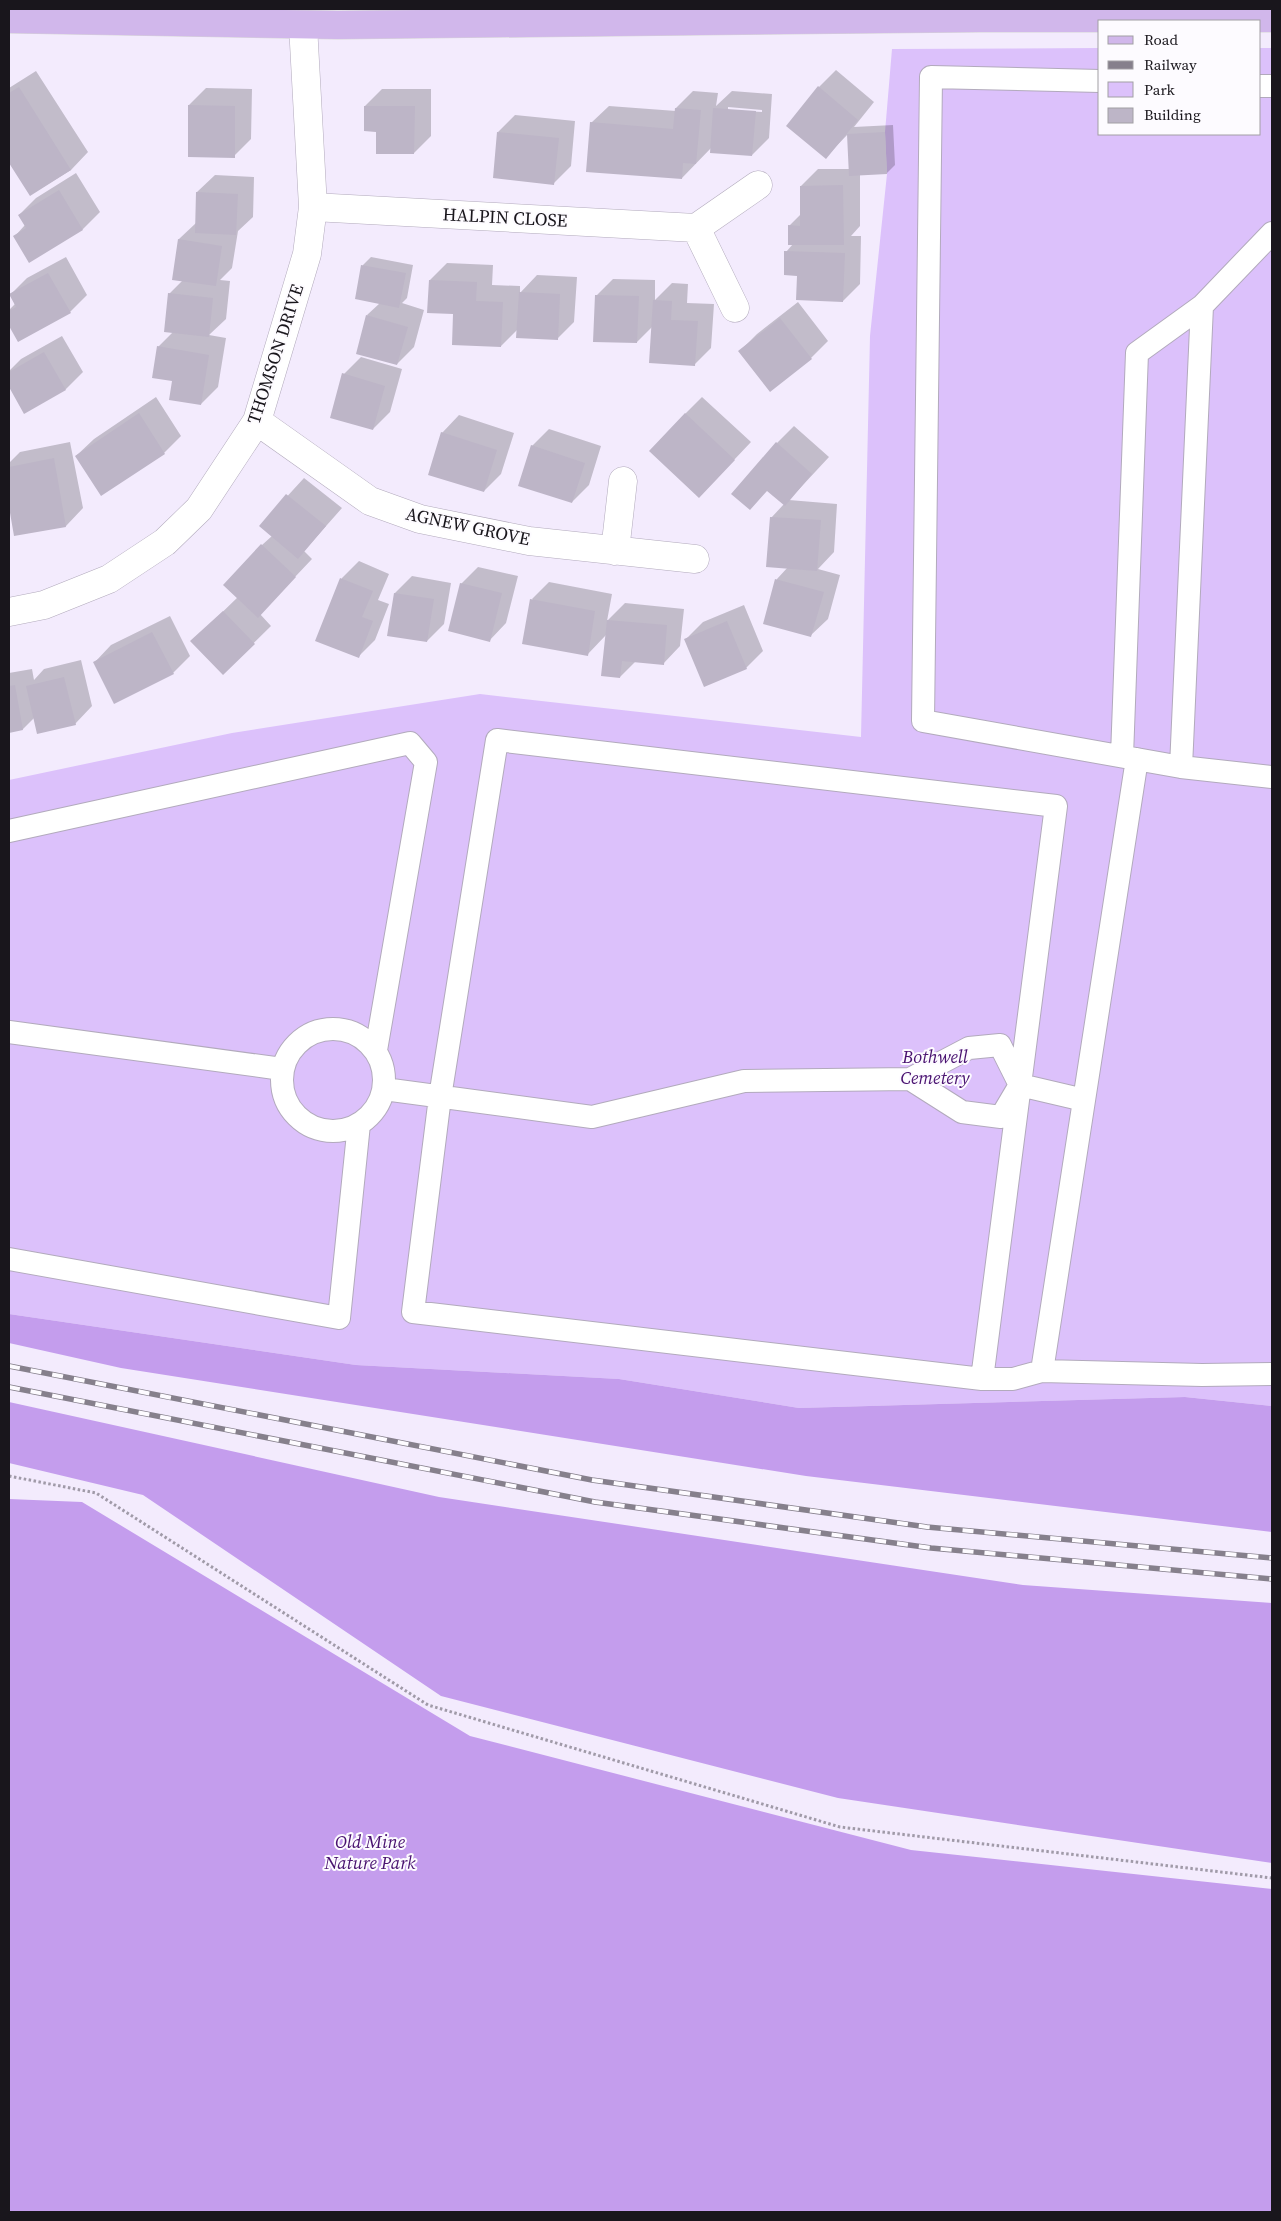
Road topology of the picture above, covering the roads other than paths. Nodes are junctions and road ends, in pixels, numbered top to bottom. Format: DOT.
graph roads {
  1 [pos="1272,18"];
  2 [pos="9,19"];
  3 [pos="303,25"];
  4 [pos="1098,81"];
  5 [pos="758,185"];
  6 [pos="313,207"];
  7 [pos="696,228"];
  8 [pos="1272,233"];
  9 [pos="1202,306"];
  10 [pos="735,308"];
  11 [pos="257,421"];
  12 [pos="624,481"];
  13 [pos="615,551"];
  14 [pos="695,559"];
  15 [pos="9,612"];
  16 [pos="1130,758"];
  17 [pos="1181,766"];
  18 [pos="1272,777"];
  19 [pos="9,831"];
  20 [pos="9,1032"];
  21 [pos="376,1050"];
  22 [pos="282,1069"];
  23 [pos="910,1079"];
  24 [pos="1020,1085"];
  25 [pos="384,1089"];
  26 [pos="440,1097"];
  27 [pos="1084,1100"];
  28 [pos="359,1124"];
  29 [pos="9,1260"];
  30 [pos="1042,1371"];
  31 [pos="1272,1374"];
  32 [pos="982,1379"];
  1 -- 3 [label="main road"];
  2 -- 3 [label="main road"];
  3 -- 6 [label="street, THOMSON DRIVE"];
  4 -- 16 [label="lane"];
  5 -- 7 [label="street"];
  6 -- 7 [label="street, HALPIN CLOSE"];
  6 -- 11 [label="street, THOMSON DRIVE"];
  7 -- 10 [label="street"];
  8 -- 9 [label="lane"];
  9 -- 16 [label="lane"];
  9 -- 17 [label="lane"];
  11 -- 13 [label="street, AGNEW GROVE"];
  11 -- 15 [label="street, THOMSON DRIVE"];
  12 -- 13 [label="street"];
  13 -- 14 [label="street, AGNEW GROVE"];
  16 -- 17 [label="lane"];
  16 -- 27 [label="lane"];
  17 -- 18 [label="lane"];
  19 -- 21 [label="lane"];
  20 -- 22 [label="lane"];
  21 -- 22 [label="lane"];
  21 -- 25 [label="lane"];
  22 -- 28 [label="lane"];
  23 -- 24 [label="lane"];
  23 -- 24 [label="lane"];
  23 -- 26 [label="lane"];
  24 -- 26 [label="lane"];
  24 -- 27 [label="lane"];
  24 -- 32 [label="lane"];
  25 -- 26 [label="lane"];
  25 -- 28 [label="lane"];
  26 -- 32 [label="lane"];
  27 -- 30 [label="lane"];
  28 -- 29 [label="lane"];
  30 -- 31 [label="lane"];
  30 -- 32 [label="lane"];
}
